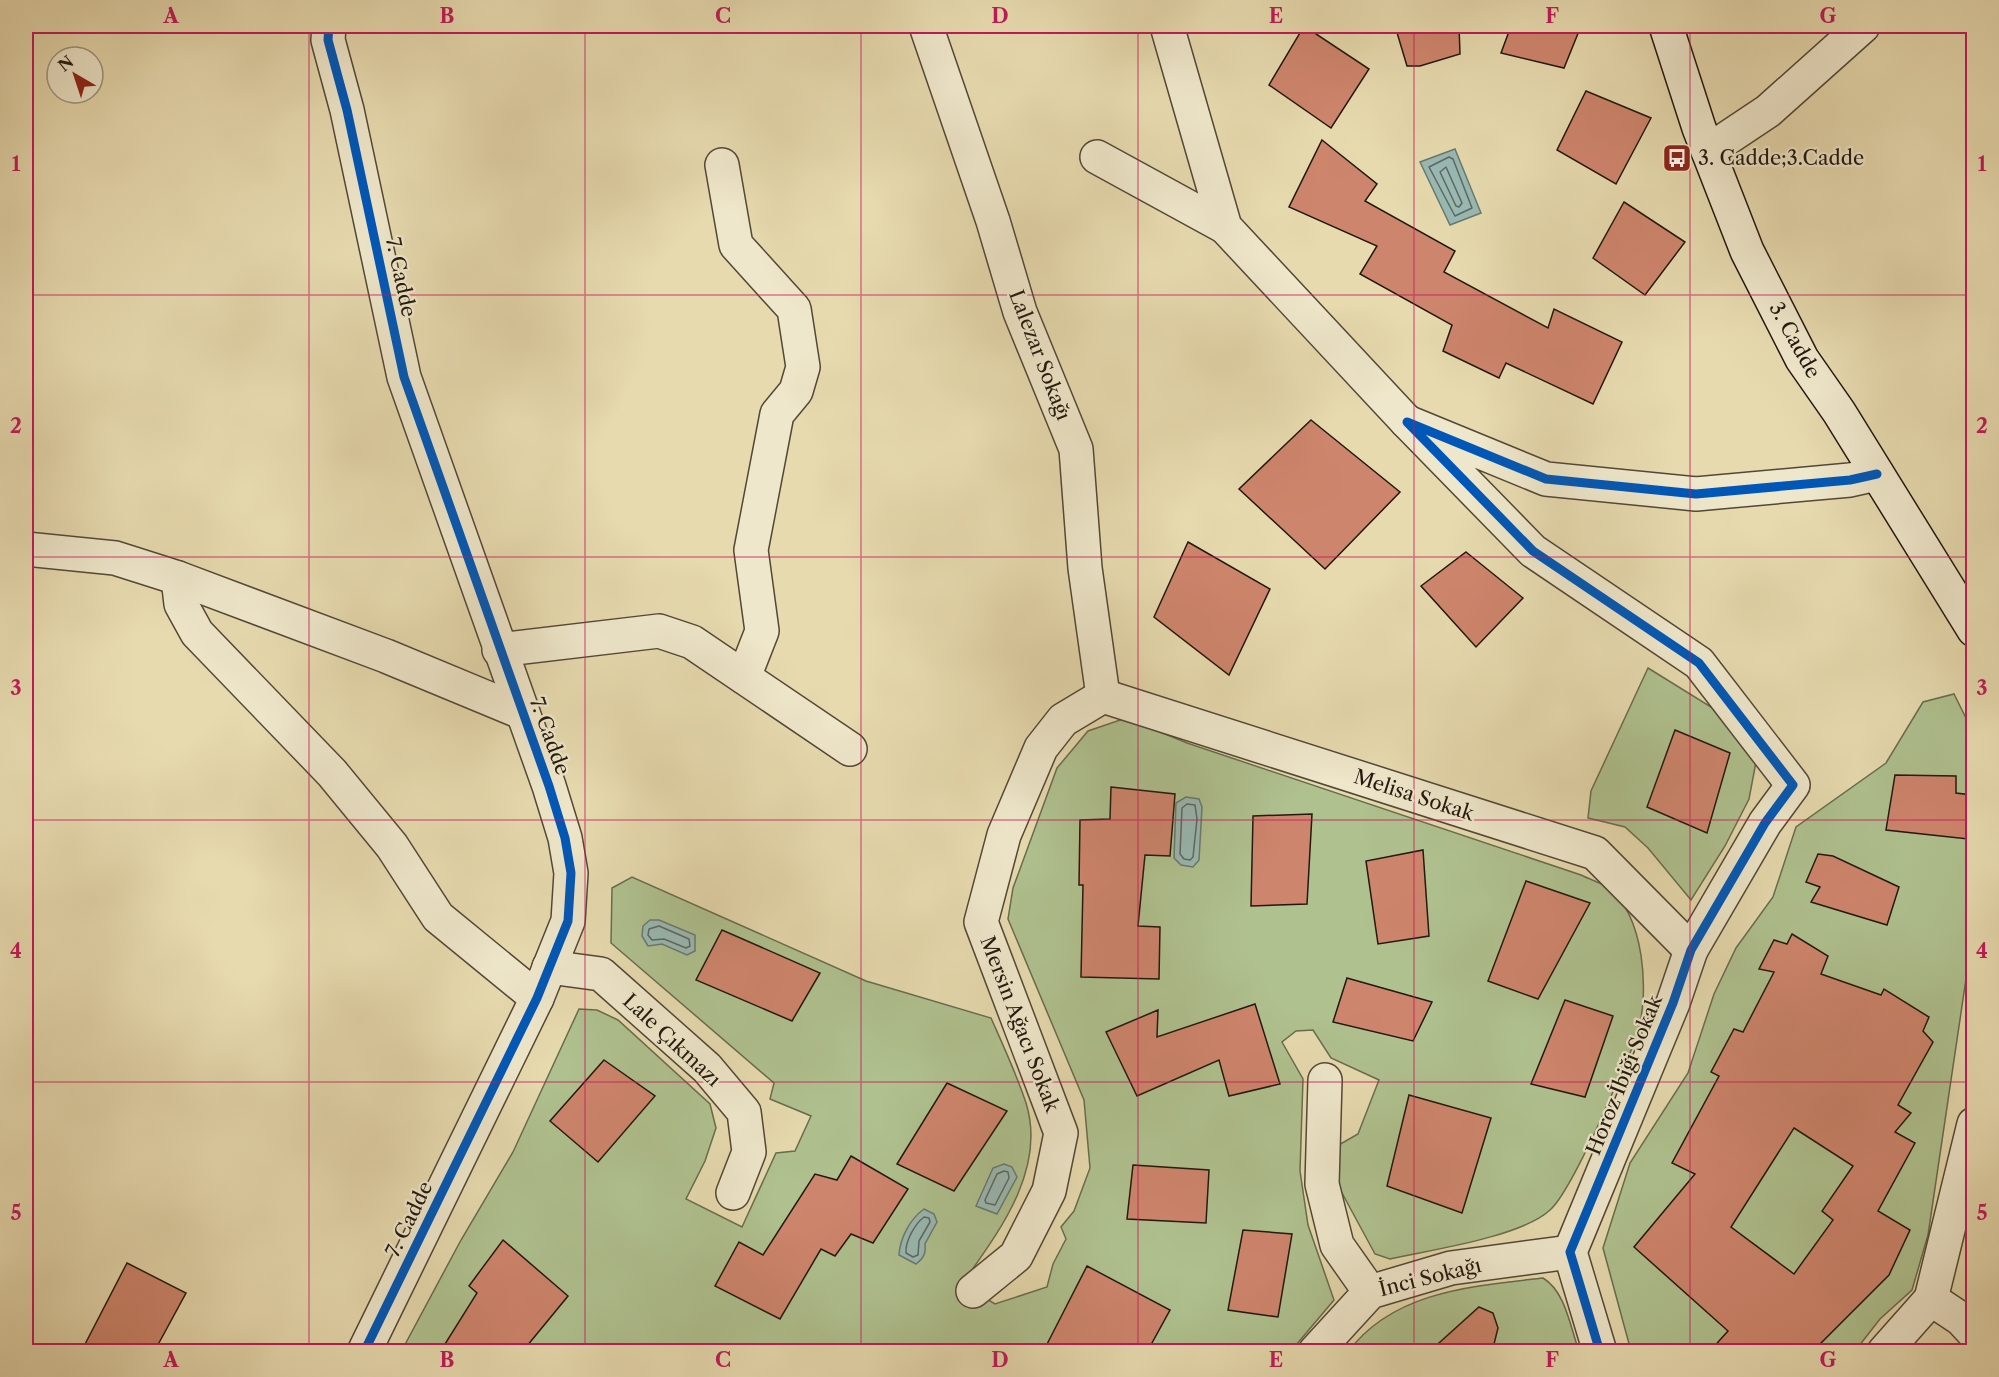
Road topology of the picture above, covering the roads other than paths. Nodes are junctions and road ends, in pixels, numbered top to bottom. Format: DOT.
graph roads {
  1 [pos="329,26"];
  2 [pos="926,26"];
  3 [pos="1167,26"];
  4 [pos="1666,26"];
  5 [pos="1863,26"];
  6 [pos="1708,151"];
  7 [pos="1096,157"];
  8 [pos="722,165"];
  9 [pos="1225,227"];
  10 [pos="1407,422"];
  11 [pos="1876,474"];
  12 [pos="26,549"];
  13 [pos="178,578"];
  14 [pos="1974,630"];
  15 [pos="500,650"];
  16 [pos="744,677"];
  17 [pos="1103,696"];
  18 [pos="521,712"];
  19 [pos="850,749"];
  20 [pos="1691,950"];
  21 [pos="549,967"];
  22 [pos="537,998"];
  23 [pos="1325,1080"];
  24 [pos="1974,1124"];
  25 [pos="733,1193"];
  26 [pos="1570,1252"];
  27 [pos="973,1291"];
  28 [pos="1370,1292"];
  29 [pos="1930,1299"];
  30 [pos="1974,1333"];
  31 [pos="364,1352"];
  32 [pos="1315,1352"];
  33 [pos="1600,1352"];
  34 [pos="1884,1352"];
  1 -- 15 [label="street, 7. Cadde"];
  2 -- 17 [label="street, Lalezar Sokağı"];
  3 -- 9 [label="street"];
  4 -- 6 [label="street, 3. Cadde"];
  5 -- 6 [label="street"];
  6 -- 11 [label="street, 3. Cadde"];
  7 -- 9 [label="street"];
  8 -- 16 [label="street"];
  9 -- 10 [label="street"];
  10 -- 11 [label="street"];
  10 -- 20 [label="street, Horoz İbiği Sokak"];
  11 -- 14 [label="street, 3. Cadde"];
  12 -- 13 [label="street"];
  13 -- 18 [label="street"];
  13 -- 22 [label="street"];
  15 -- 16 [label="street"];
  15 -- 18 [label="street, 7. Cadde"];
  16 -- 19 [label="street"];
  17 -- 20 [label="street, Melisa Sokak"];
  17 -- 27 [label="street, Mersin Ağacı Sokak"];
  18 -- 21 [label="street, 7. Cadde"];
  20 -- 26 [label="street, Horoz İbiği Sokak"];
  21 -- 22 [label="street, 7. Cadde"];
  21 -- 25 [label="street, Lale Çıkmazı"];
  22 -- 31 [label="street, 7. Cadde"];
  23 -- 28 [label="street"];
  24 -- 29 [label="street"];
  26 -- 28 [label="street, İnci Sokağı"];
  26 -- 33 [label="street"];
  28 -- 32 [label="street, İnci Sokağı"];
  29 -- 30 [label="street"];
  29 -- 34 [label="street"];
}
